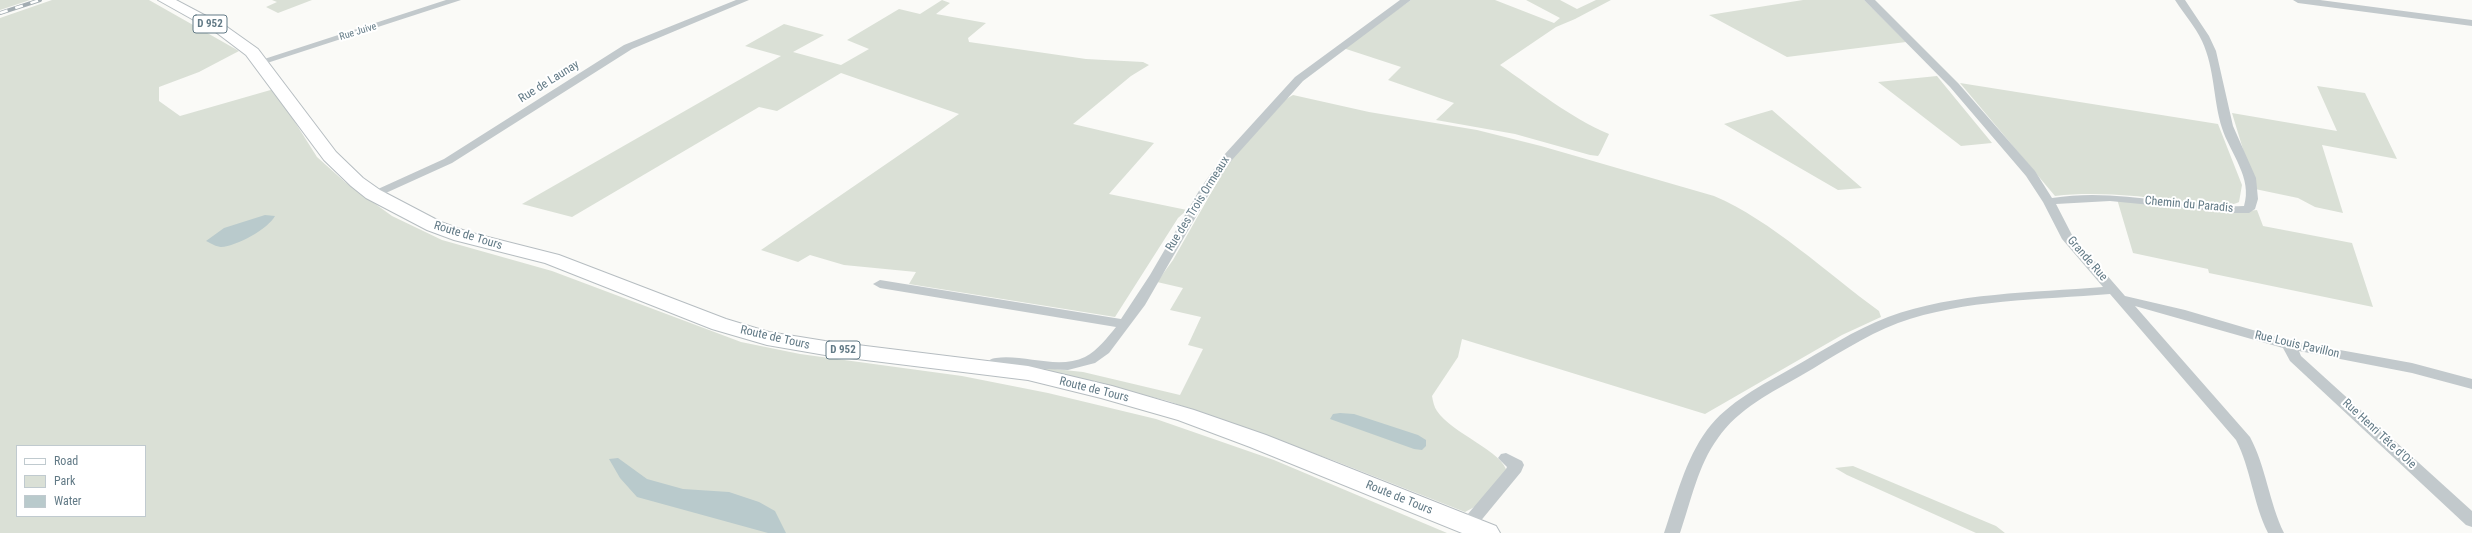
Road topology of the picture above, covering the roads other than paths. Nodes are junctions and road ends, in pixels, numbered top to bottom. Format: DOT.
graph roads {
  1 [pos="164,0"];
  2 [pos="456,0"];
  3 [pos="744,0"];
  4 [pos="1406,0"];
  5 [pos="1869,0"];
  6 [pos="2180,0"];
  7 [pos="2298,0"];
  8 [pos="2472,23"];
  9 [pos="260,62"];
  10 [pos="373,194"];
  11 [pos="2049,202"];
  12 [pos="880,284"];
  13 [pos="2119,295"];
  14 [pos="1124,324"];
  15 [pos="2288,345"];
  16 [pos="989,368"];
  17 [pos="2472,384"];
  18 [pos="1506,458"];
  19 [pos="2472,521"];
  20 [pos="1477,529"];
  21 [pos="1672,533"];
  22 [pos="2276,533"];
  1 -- 9 [label="main road, Route de Tours / D 952"];
  2 -- 9 [label="street, Rue Juive"];
  3 -- 10 [label="street, Rue de Launay"];
  4 -- 14 [label="street, Rue des Trois Ormeaux"];
  5 -- 11 [label="street, Grande Rue"];
  6 -- 11 [label="street, Chemin du Paradis"];
  7 -- 8 [label="street"];
  9 -- 10 [label="main road, Route de Tours / D 952"];
  10 -- 16 [label="main road, Route de Tours / D 952"];
  11 -- 13 [label="street, Grande Rue"];
  12 -- 14 [label="street"];
  13 -- 15 [label="street, Rue Louis Pavillon"];
  13 -- 21 [label="street, Rue Louis Pavillon"];
  13 -- 22 [label="street, Grande Rue"];
  14 -- 16 [label="street, Rue des Trois Ormeaux"];
  15 -- 17 [label="street, Rue Louis Pavillon"];
  15 -- 19 [label="street, Rue Henri Tête d'Oie"];
  16 -- 20 [label="main road, Route de Tours / D 952"];
  18 -- 20 [label="street"];
}
